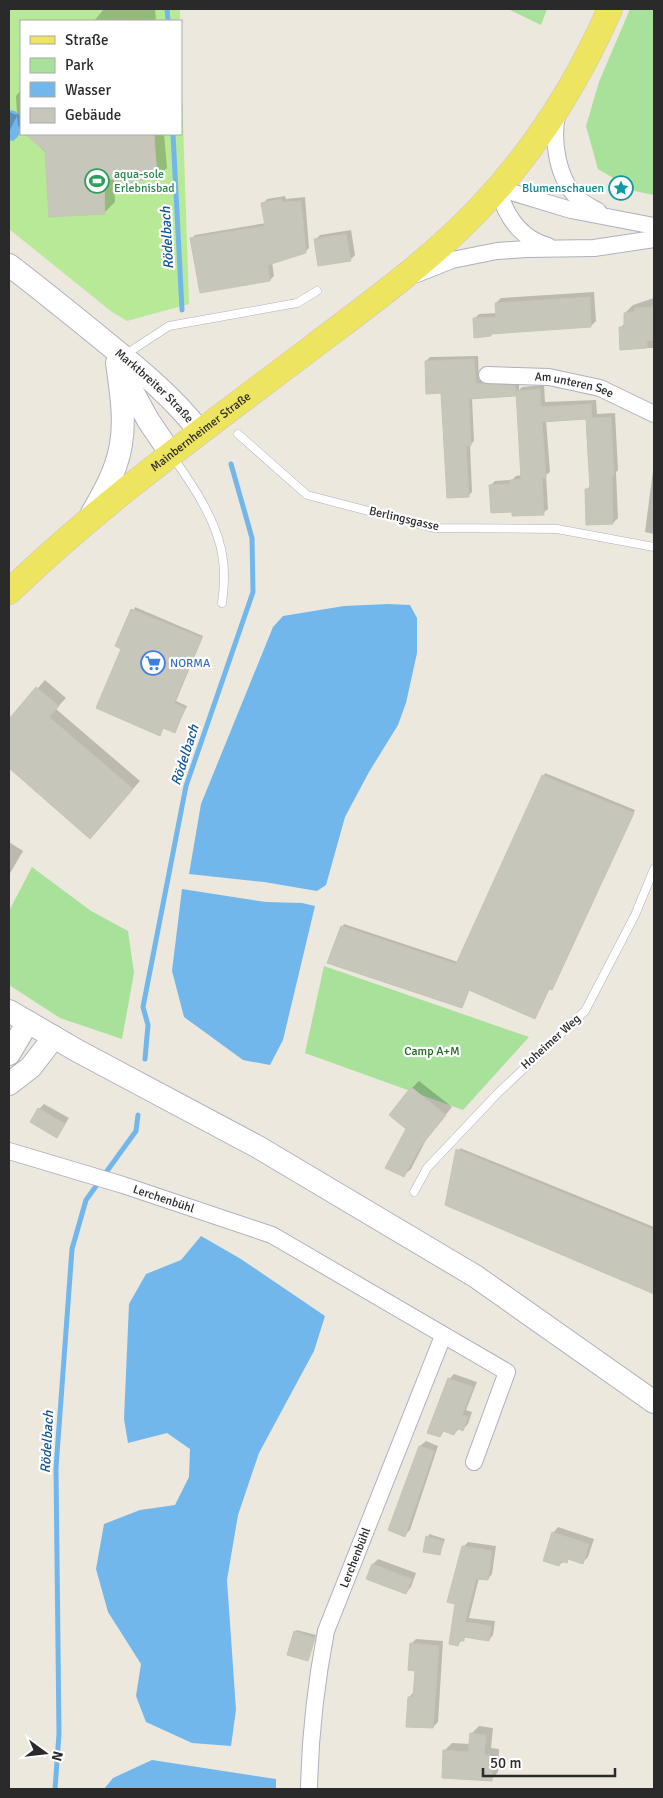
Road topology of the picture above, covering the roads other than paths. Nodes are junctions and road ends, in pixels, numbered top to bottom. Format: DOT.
graph roads {
  1 [pos="610,9"];
  2 [pos="562,101"];
  3 [pos="498,188"];
  4 [pos="607,215"];
  5 [pos="654,226"];
  6 [pos="654,239"];
  7 [pos="558,248"];
  8 [pos="9,265"];
  9 [pos="400,280"];
  10 [pos="317,291"];
  11 [pos="120,360"];
  12 [pos="487,375"];
  13 [pos="654,414"];
  14 [pos="200,432"];
  15 [pos="238,434"];
  16 [pos="171,454"];
  17 [pos="89,519"];
  18 [pos="654,547"];
  19 [pos="9,592"];
  20 [pos="222,603"];
  21 [pos="654,868"];
  22 [pos="9,1011"];
  23 [pos="28,1022"];
  24 [pos="54,1038"];
  25 [pos="9,1054"];
  26 [pos="9,1084"];
  27 [pos="9,1151"];
  28 [pos="414,1192"];
  29 [pos="444,1336"];
  30 [pos="654,1402"];
  31 [pos="474,1462"];
  32 [pos="309,1789"];
  1 -- 2 [label="main road, Mainbernheimer Straße"];
  2 -- 3 [label="main road, Mainbernheimer Straße"];
  2 -- 4 [label="street, Mainbernheimer Straße"];
  3 -- 4 [label="street, Mainbernheimer Straße"];
  3 -- 7 [label="street, Mainbernheimer Straße"];
  3 -- 9 [label="main road, Mainbernheimer Straße"];
  4 -- 5 [label="street, Mainbernheimer Straße"];
  6 -- 7 [label="street, Mainbernheimer Straße"];
  7 -- 9 [label="street, Mainbernheimer Straße"];
  8 -- 11 [label="main road, Marktbreiter Straße"];
  9 -- 14 [label="main road, Mainbernheimer Straße"];
  10 -- 11 [label="lane"];
  11 -- 14 [label="main road, Marktbreiter Straße"];
  11 -- 16 [label="main road"];
  11 -- 17 [label="main road"];
  12 -- 13 [label="street, Am unteren See"];
  14 -- 16 [label="main road, Mainbernheimer Straße"];
  15 -- 18 [label="lane, Berlingsgasse"];
  16 -- 17 [label="main road, Mainbernheimer Straße"];
  16 -- 20 [label="lane"];
  17 -- 19 [label="main road, Mainbernheimer Straße"];
  21 -- 28 [label="lane, Hoheimer Weg"];
  22 -- 23 [label="main road"];
  23 -- 24 [label="main road"];
  23 -- 25 [label="main road"];
  24 -- 26 [label="main road"];
  24 -- 30 [label="main road"];
  27 -- 29 [label="street, Lerchenbühl"];
  29 -- 31 [label="street, Lerchenbühl"];
  29 -- 32 [label="street, Lerchenbühl"];
}
